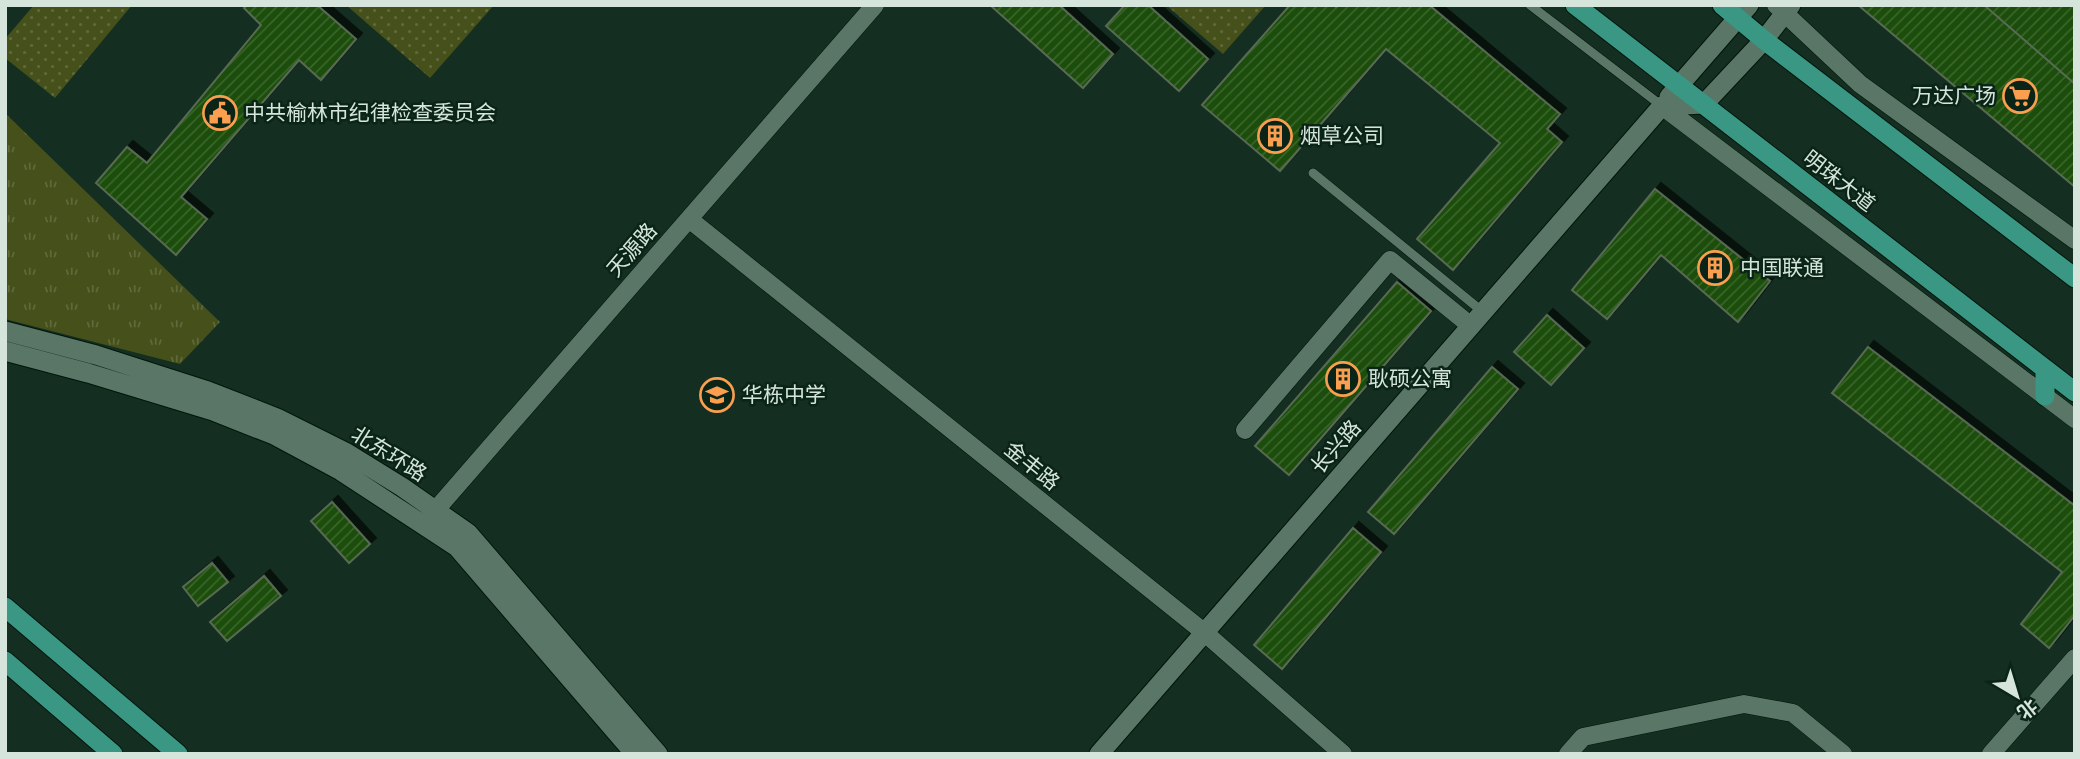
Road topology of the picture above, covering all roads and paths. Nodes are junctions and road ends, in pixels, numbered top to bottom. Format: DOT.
graph roads {
  1 [pos="875,5"];
  2 [pos="1530,5"];
  3 [pos="1576,5"];
  4 [pos="1722,5"];
  5 [pos="1784,8"];
  6 [pos="1744,11"];
  7 [pos="1764,40"];
  8 [pos="1679,86"];
  9 [pos="1704,104"];
  10 [pos="1662,106"];
  11 [pos="1313,173"];
  12 [pos="689,219"];
  13 [pos="2075,240"];
  14 [pos="2075,278"];
  15 [pos="1477,319"];
  16 [pos="5,331"];
  17 [pos="5,351"];
  18 [pos="2045,369"];
  19 [pos="2075,392"];
  20 [pos="2045,396"];
  21 [pos="2075,419"];
  22 [pos="1245,430"];
  23 [pos="429,517"];
  24 [pos="5,607"];
  25 [pos="1205,633"];
  26 [pos="2075,658"];
  27 [pos="5,661"];
  28 [pos="113,754"];
  29 [pos="178,754"];
  30 [pos="635,754"];
  31 [pos="658,754"];
  32 [pos="1099,754"];
  33 [pos="1343,754"];
  34 [pos="1568,754"];
  35 [pos="1843,754"];
  36 [pos="1991,754"];
  1 -- 12 [label="street, 天源路"];
  2 -- 10 [label="lane"];
  3 -- 8 [label="main road, 明珠大道"];
  4 -- 6 [label="main road"];
  5 -- 7 [label="main road"];
  5 -- 13 [label="street"];
  6 -- 7 [label="main road"];
  6 -- 8 [label="main road, 长兴路"];
  7 -- 9 [label="main road"];
  7 -- 14 [label="main road"];
  8 -- 9 [label="main road, 明珠大道"];
  8 -- 10 [label="main road, 长兴路"];
  9 -- 10 [label="main road"];
  9 -- 18 [label="main road, 明珠大道"];
  10 -- 15 [label="main road, 长兴路"];
  10 -- 20 [label="street"];
  11 -- 15 [label="lane"];
  12 -- 23 [label="street, 天源路"];
  12 -- 25 [label="street, 金丰路"];
  15 -- 22 [label="street"];
  15 -- 25 [label="main road, 长兴路"];
  16 -- 23 [label="main road, 北东环路"];
  17 -- 23 [label="main road, 北东环路"];
  18 -- 19 [label="main road, 明珠大道"];
  18 -- 20 [label="main road"];
  20 -- 21 [label="street"];
  23 -- 30 [label="main road, 北东环路"];
  23 -- 31 [label="main road, 北东环路"];
  24 -- 29 [label="main road"];
  25 -- 32 [label="main road, 长兴路"];
  25 -- 33 [label="street, 金丰路"];
  26 -- 36 [label="street"];
  27 -- 28 [label="main road"];
  34 -- 35 [label="street"];
}
